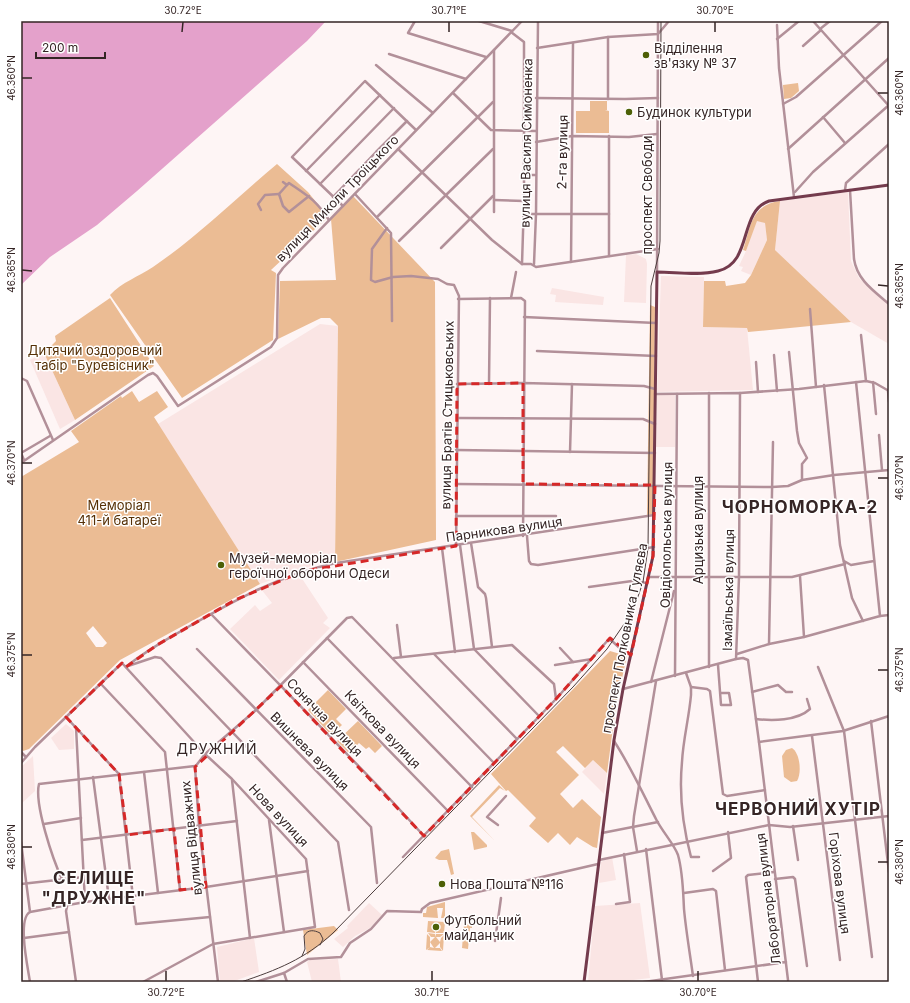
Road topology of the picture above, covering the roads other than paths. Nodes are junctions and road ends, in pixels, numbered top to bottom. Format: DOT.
graph roads {
  1 [pos="415,21"];
  2 [pos="479,21"];
  3 [pos="522,21"];
  4 [pos="538,21"];
  5 [pos="658,21"];
  6 [pos="669,21"];
  7 [pos="799,21"];
  8 [pos="813,21"];
  9 [pos="830,21"];
  10 [pos="882,21"];
  11 [pos="484,22"];
  12 [pos="777,25"];
  13 [pos="821,29"];
  14 [pos="512,31"];
  15 [pos="658,34"];
  16 [pos="608,37"];
  17 [pos="777,39"];
  18 [pos="573,43"];
  19 [pos="802,46"];
  20 [pos="537,48"];
  21 [pos="494,49"];
  22 [pos="388,54"];
  23 [pos="842,55"];
  24 [pos="486,57"];
  25 [pos="889,58"];
  26 [pos="376,66"];
  27 [pos="466,79"];
  28 [pos="864,80"];
  29 [pos="453,93"];
  30 [pos="380,95"];
  31 [pos="536,98"];
  32 [pos="573,98"];
  33 [pos="658,98"];
  34 [pos="608,99"];
  35 [pos="493,102"];
  36 [pos="783,104"];
  37 [pos="889,106"];
  38 [pos="394,108"];
  39 [pos="433,113"];
  40 [pos="478,117"];
  41 [pos="823,117"];
  42 [pos="407,121"];
  43 [pos="416,130"];
  44 [pos="494,130"];
  45 [pos="523,130"];
  46 [pos="536,131"];
  47 [pos="657,134"];
  48 [pos="572,136"];
  49 [pos="609,136"];
  50 [pos="536,142"];
  51 [pos="845,143"];
  52 [pos="889,144"];
  53 [pos="398,149"];
  54 [pos="494,149"];
  55 [pos="788,149"];
  56 [pos="306,171"];
  57 [pos="423,173"];
  58 [pos="535,174"];
  59 [pos="524,175"];
  60 [pos="283,182"];
  61 [pos="320,184"];
  62 [pos="287,185"];
  63 [pos="889,185"];
  64 [pos="850,189"];
  65 [pos="845,190"];
  66 [pos="794,192"];
  67 [pos="279,194"];
  68 [pos="355,194"];
  69 [pos="445,195"];
  70 [pos="309,196"];
  71 [pos="494,196"];
  72 [pos="333,197"];
  73 [pos="794,197"];
  74 [pos="494,200"];
  75 [pos="524,201"];
  76 [pos="343,206"];
  77 [pos="260,210"];
  78 [pos="494,212"];
  79 [pos="524,214"];
  80 [pos="536,214"];
  81 [pos="571,214"];
  82 [pos="609,214"];
  83 [pos="377,217"];
  84 [pos="469,218"];
  85 [pos="329,220"];
  86 [pos="387,228"];
  87 [pos="399,241"];
  88 [pos="441,248"];
  89 [pos="658,249"];
  90 [pos="609,256"];
  91 [pos="571,262"];
  92 [pos="522,264"];
  93 [pos="534,264"];
  94 [pos="516,272"];
  95 [pos="657,272"];
  96 [pos="392,277"];
  97 [pos="490,298"];
  98 [pos="511,298"];
  99 [pos="458,299"];
  100 [pos="889,304"];
  101 [pos="810,309"];
  102 [pos="524,317"];
  103 [pos="392,321"];
  104 [pos="656,323"];
  105 [pos="860,335"];
  106 [pos="537,350"];
  107 [pos="789,352"];
  108 [pos="774,355"];
  109 [pos="656,356"];
  110 [pos="756,362"];
  111 [pos="21,378"];
  112 [pos="866,381"];
  113 [pos="856,382"];
  114 [pos="873,382"];
  115 [pos="523,383"];
  116 [pos="457,384"];
  117 [pos="489,384"];
  118 [pos="572,384"];
  119 [pos="824,385"];
  120 [pos="816,387"];
  121 [pos="655,388"];
  122 [pos="793,390"];
  123 [pos="888,390"];
  124 [pos="777,391"];
  125 [pos="758,392"];
  126 [pos="709,393"];
  127 [pos="740,393"];
  128 [pos="655,394"];
  129 [pos="677,394"];
  130 [pos="889,402"];
  131 [pos="876,414"];
  132 [pos="457,418"];
  133 [pos="522,418"];
  134 [pos="572,419"];
  135 [pos="655,424"];
  136 [pos="879,435"];
  137 [pos="50,436"];
  138 [pos="53,440"];
  139 [pos="773,442"];
  140 [pos="456,450"];
  141 [pos="522,451"];
  142 [pos="570,452"];
  143 [pos="21,453"];
  144 [pos="655,453"];
  145 [pos="24,460"];
  146 [pos="21,463"];
  147 [pos="882,470"];
  148 [pos="889,470"];
  149 [pos="866,472"];
  150 [pos="834,475"];
  151 [pos="802,480"];
  152 [pos="456,484"];
  153 [pos="523,484"];
  154 [pos="655,485"];
  155 [pos="676,486"];
  156 [pos="708,486"];
  157 [pos="739,486"];
  158 [pos="772,486"];
  159 [pos="654,515"];
  160 [pos="456,516"];
  161 [pos="522,516"];
  162 [pos="556,516"];
  163 [pos="522,536"];
  164 [pos="527,536"];
  165 [pos="471,544"];
  166 [pos="460,545"];
  167 [pos="456,546"];
  168 [pos="654,547"];
  169 [pos="442,548"];
  170 [pos="874,561"];
  171 [pos="844,563"];
  172 [pos="800,576"];
  173 [pos="649,577"];
  174 [pos="675,577"];
  175 [pos="708,577"];
  176 [pos="739,577"];
  177 [pos="770,578"];
  178 [pos="648,583"];
  179 [pos="675,586"];
  180 [pos="589,587"];
  181 [pos="211,614"];
  182 [pos="880,615"];
  183 [pos="889,615"];
  184 [pos="863,621"];
  185 [pos="397,625"];
  186 [pos="804,637"];
  187 [pos="327,638"];
  188 [pos="769,644"];
  189 [pos="492,647"];
  190 [pos="560,648"];
  191 [pos="197,649"];
  192 [pos="474,649"];
  193 [pos="455,652"];
  194 [pos="434,654"];
  195 [pos="738,654"];
  196 [pos="631,655"];
  197 [pos="401,657"];
  198 [pos="394,658"];
  199 [pos="592,659"];
  200 [pos="736,659"];
  201 [pos="303,662"];
  202 [pos="573,662"];
  203 [pos="718,664"];
  204 [pos="555,665"];
  205 [pos="818,666"];
  206 [pos="126,667"];
  207 [pos="709,667"];
  208 [pos="686,673"];
  209 [pos="675,676"];
  210 [pos="656,681"];
  211 [pos="651,682"];
  212 [pos="101,684"];
  213 [pos="280,686"];
  214 [pos="691,687"];
  215 [pos="623,689"];
  216 [pos="752,692"];
  217 [pos="792,692"];
  218 [pos="720,693"];
  219 [pos="556,699"];
  220 [pos="807,699"];
  221 [pos="256,710"];
  222 [pos="539,716"];
  223 [pos="66,717"];
  224 [pos="889,717"];
  225 [pos="756,719"];
  226 [pos="870,721"];
  227 [pos="76,727"];
  228 [pos="844,731"];
  229 [pos="232,733"];
  230 [pos="812,736"];
  231 [pos="517,739"];
  232 [pos="614,740"];
  233 [pos="759,742"];
  234 [pos="21,752"];
  235 [pos="205,754"];
  236 [pos="26,757"];
  237 [pos="21,763"];
  238 [pos="494,763"];
  239 [pos="196,766"];
  240 [pos="168,769"];
  241 [pos="144,772"];
  242 [pos="119,774"];
  243 [pos="93,777"];
  244 [pos="78,779"];
  245 [pos="232,779"];
  246 [pos="640,785"];
  247 [pos="472,787"];
  248 [pos="765,790"];
  249 [pos="506,796"];
  250 [pos="448,811"];
  251 [pos="889,816"];
  252 [pos="882,817"];
  253 [pos="81,818"];
  254 [pos="269,819"];
  255 [pos="854,820"];
  256 [pos="236,821"];
  257 [pos="658,822"];
  258 [pos="822,823"];
  259 [pos="44,824"];
  260 [pos="498,825"];
  261 [pos="769,825"];
  262 [pos="200,826"];
  263 [pos="792,826"];
  264 [pos="634,827"];
  265 [pos="174,829"];
  266 [pos="151,832"];
  267 [pos="728,832"];
  268 [pos="602,833"];
  269 [pos="127,835"];
  270 [pos="424,836"];
  271 [pos="101,838"];
  272 [pos="82,840"];
  273 [pos="687,840"];
  274 [pos="21,842"];
  275 [pos="670,844"];
  276 [pos="646,849"];
  277 [pos="637,851"];
  278 [pos="624,854"];
  279 [pos="402,857"];
  280 [pos="699,857"];
  281 [pos="599,860"];
  282 [pos="798,860"];
  283 [pos="598,864"];
  284 [pos="308,871"];
  285 [pos="713,871"];
  286 [pos="774,872"];
  287 [pos="889,872"];
  288 [pos="276,876"];
  289 [pos="84,877"];
  290 [pos="62,879"];
  291 [pos="775,879"];
  292 [pos="243,881"];
  293 [pos="377,883"];
  294 [pos="21,884"];
  295 [pos="28,884"];
  296 [pos="206,887"];
  297 [pos="180,890"];
  298 [pos="158,893"];
  299 [pos="684,893"];
  300 [pos="132,896"];
  301 [pos="501,898"];
  302 [pos="109,899"];
  303 [pos="85,902"];
  304 [pos="616,904"];
  305 [pos="68,906"];
  306 [pos="349,910"];
  307 [pos="30,912"];
  308 [pos="210,917"];
  309 [pos="69,932"];
  310 [pos="284,932"];
  311 [pos="24,938"];
  312 [pos="250,938"];
  313 [pos="495,941"];
  314 [pos="213,944"];
  315 [pos="872,957"];
  316 [pos="840,960"];
  317 [pos="786,962"];
  318 [pos="757,966"];
  319 [pos="807,966"];
  320 [pos="725,970"];
  321 [pos="284,973"];
  322 [pos="693,976"];
  323 [pos="662,980"];
  324 [pos="788,980"];
  325 [pos="30,982"];
  326 [pos="76,982"];
  327 [pos="143,982"];
  328 [pos="218,982"];
  329 [pos="256,982"];
  330 [pos="287,982"];
  331 [pos="584,982"];
  332 [pos="644,982"];
  333 [pos="758,982"];
  1 -- 24 [label="street"];
  2 -- 11 [label="street"];
  3 -- 14 [label="street, вулиця Миколи Троїцького"];
  4 -- 20 [label="street, вулиця Василя Симоненка"];
  5 -- 15 [label="street, проспект Свободи"];
  6 -- 15 [label="street"];
  7 -- 17 [label="street"];
  8 -- 13 [label="street"];
  9 -- 13 [label="street"];
  10 -- 23 [label="street"];
  11 -- 14 [label="street"];
  12 -- 17 [label="street"];
  13 -- 19 [label="street"];
  13 -- 23 [label="street"];
  14 -- 21 [label="street, вулиця Миколи Троїцького"];
  14 -- 45 [label="street, вулиця Василя Симоненка"];
  15 -- 16 [label="street"];
  15 -- 33 [label="street, проспект Свободи"];
  16 -- 18 [label="street"];
  16 -- 34 [label="street"];
  17 -- 36 [label="street"];
  18 -- 20 [label="street"];
  18 -- 32 [label="street, 2-га вулиця"];
  20 -- 31 [label="street, вулиця Василя Симоненка"];
  21 -- 24 [label="street, вулиця Миколи Троїцького"];
  21 -- 35 [label="street"];
  22 -- 27 [label="street"];
  23 -- 28 [label="street"];
  23 -- 36 [label="street"];
  24 -- 27 [label="street, вулиця Миколи Троїцького"];
  25 -- 28 [label="street"];
  26 -- 39 [label="street"];
  27 -- 29 [label="street, вулиця Миколи Троїцького"];
  28 -- 37 [label="street"];
  28 -- 41 [label="street"];
  29 -- 39 [label="street, вулиця Миколи Троїцького"];
  29 -- 40 [label="street"];
  30 -- 38 [label="street"];
  30 -- 56 [label="street"];
  30 -- 56 [label="street"];
  31 -- 32 [label="street"];
  31 -- 46 [label="street, вулиця Василя Симоненка"];
  32 -- 34 [label="street"];
  32 -- 48 [label="street, 2-га вулиця"];
  33 -- 34 [label="street"];
  33 -- 47 [label="street, проспект Свободи"];
  35 -- 40 [label="street"];
  35 -- 44 [label="street"];
  36 -- 55 [label="street"];
  37 -- 51 [label="street"];
  38 -- 42 [label="street"];
  38 -- 61 [label="street"];
  39 -- 43 [label="street, вулиця Миколи Троїцького"];
  40 -- 44 [label="street"];
  40 -- 57 [label="street"];
  41 -- 51 [label="street"];
  41 -- 55 [label="street"];
  42 -- 43 [label="street"];
  42 -- 72 [label="street"];
  43 -- 53 [label="street, вулиця Миколи Троїцького"];
  44 -- 45 [label="street"];
  44 -- 54 [label="street"];
  45 -- 46 [label="street"];
  45 -- 59 [label="street, вулиця Василя Симоненка"];
  46 -- 50 [label="street, вулиця Василя Симоненка"];
  47 -- 49 [label="street"];
  47 -- 89 [label="street, проспект Свободи"];
  48 -- 49 [label="street"];
  48 -- 50 [label="street"];
  48 -- 81 [label="street, 2-га вулиця"];
  49 -- 82 [label="street"];
  50 -- 58 [label="street, вулиця Василя Симоненка"];
  51 -- 66 [label="street"];
  52 -- 65 [label="street"];
  53 -- 57 [label="street"];
  53 -- 68 [label="street, вулиця Миколи Троїцького"];
  54 -- 69 [label="street"];
  54 -- 71 [label="street"];
  55 -- 66 [label="street"];
  56 -- 61 [label="street"];
  57 -- 69 [label="street"];
  57 -- 83 [label="street"];
  58 -- 59 [label="street"];
  58 -- 80 [label="street, вулиця Василя Симоненка"];
  59 -- 75 [label="street, вулиця Василя Симоненка"];
  60 -- 62 [label="street"];
  61 -- 72 [label="street"];
  62 -- 67 [label="street"];
  62 -- 70 [label="street"];
  63 -- 64 [label="main road"];
  64 -- 65 [label="main road"];
  64 -- 100 [label="street"];
  65 -- 73 [label="main road"];
  66 -- 73 [label="street"];
  67 -- 70 [label="street"];
  67 -- 77 [label="street"];
  68 -- 76 [label="street, вулиця Миколи Троїцького"];
  68 -- 83 [label="street"];
  69 -- 84 [label="street"];
  69 -- 87 [label="street"];
  70 -- 85 [label="street"];
  71 -- 74 [label="street"];
  71 -- 84 [label="street"];
  72 -- 76 [label="street"];
  73 -- 95 [label="main road"];
  74 -- 75 [label="street"];
  74 -- 78 [label="street"];
  75 -- 79 [label="street, вулиця Василя Симоненка"];
  76 -- 85 [label="street, вулиця Миколи Троїцького"];
  79 -- 80 [label="street"];
  79 -- 92 [label="street, вулиця Василя Симоненка"];
  80 -- 81 [label="street"];
  80 -- 93 [label="street, вулиця Василя Симоненка"];
  81 -- 82 [label="street"];
  81 -- 91 [label="street, 2-га вулиця"];
  82 -- 90 [label="street"];
  83 -- 86 [label="street"];
  84 -- 88 [label="street"];
  84 -- 92 [label="street"];
  85 -- 138 [label="street, вулиця Миколи Троїцького"];
  86 -- 96 [label="street"];
  86 -- 96 [label="street"];
  89 -- 90 [label="street"];
  89 -- 95 [label="street, проспект Свободи"];
  90 -- 91 [label="street"];
  91 -- 93 [label="street"];
  92 -- 93 [label="street"];
  94 -- 98 [label="street"];
  95 -- 104 [label="main road, проспект Полковника Гуляєва"];
  96 -- 99 [label="street, вулиця Братів Стицьковських"];
  96 -- 103 [label="street"];
  97 -- 98 [label="street"];
  97 -- 99 [label="street"];
  97 -- 117 [label="street"];
  98 -- 102 [label="street"];
  99 -- 116 [label="street, вулиця Братів Стицьковських"];
  101 -- 120 [label="street"];
  102 -- 104 [label="street"];
  102 -- 115 [label="street"];
  104 -- 109 [label="main road, проспект Полковника Гуляєва"];
  105 -- 112 [label="street"];
  106 -- 109 [label="street"];
  107 -- 122 [label="street"];
  108 -- 124 [label="street"];
  109 -- 121 [label="main road, проспект Полковника Гуляєва"];
  110 -- 125 [label="street"];
  111 -- 137 [label="street"];
  112 -- 113 [label="street"];
  112 -- 114 [label="street"];
  113 -- 119 [label="street"];
  113 -- 149 [label="street"];
  114 -- 123 [label="street"];
  114 -- 131 [label="street"];
  115 -- 117 [label="street"];
  115 -- 118 [label="street"];
  115 -- 133 [label="street"];
  116 -- 117 [label="street"];
  116 -- 132 [label="street, вулиця Братів Стицьковських"];
  118 -- 121 [label="street"];
  118 -- 134 [label="street"];
  119 -- 120 [label="street"];
  119 -- 150 [label="street"];
  120 -- 122 [label="street"];
  121 -- 128 [label="main road, проспект Полковника Гуляєва"];
  122 -- 124 [label="street"];
  122 -- 151 [label="street"];
  123 -- 130 [label="street"];
  124 -- 125 [label="street"];
  125 -- 127 [label="street"];
  126 -- 127 [label="street"];
  126 -- 129 [label="street"];
  126 -- 156 [label="street, Арцизька вулиця"];
  127 -- 157 [label="street, Ізмаїльська вулиця"];
  128 -- 129 [label="street"];
  128 -- 135 [label="main road, проспект Полковника Гуляєва"];
  129 -- 155 [label="street, Овідіопольська вулиця"];
  132 -- 133 [label="street"];
  132 -- 140 [label="street, вулиця Братів Стицьковських"];
  133 -- 134 [label="street"];
  133 -- 141 [label="street"];
  134 -- 135 [label="street"];
  134 -- 142 [label="street"];
  135 -- 144 [label="main road, проспект Полковника Гуляєва"];
  136 -- 147 [label="street"];
  137 -- 138 [label="street"];
  137 -- 143 [label="street"];
  138 -- 145 [label="street"];
  139 -- 158 [label="street"];
  140 -- 141 [label="street"];
  140 -- 152 [label="street, вулиця Братів Стицьковських"];
  141 -- 142 [label="street"];
  141 -- 153 [label="street"];
  142 -- 144 [label="street"];
  143 -- 145 [label="street"];
  144 -- 154 [label="main road, проспект Полковника Гуляєва"];
  145 -- 146 [label="street"];
  147 -- 148 [label="street"];
  147 -- 149 [label="street"];
  149 -- 150 [label="street"];
  149 -- 170 [label="street"];
  150 -- 151 [label="street"];
  150 -- 171 [label="street"];
  151 -- 158 [label="street"];
  152 -- 153 [label="street"];
  152 -- 160 [label="street, вулиця Братів Стицьковських"];
  153 -- 154 [label="street"];
  153 -- 161 [label="street"];
  154 -- 155 [label="street"];
  154 -- 159 [label="main road, проспект Полковника Гуляєва"];
  155 -- 156 [label="street"];
  155 -- 174 [label="street, Овідіопольська вулиця"];
  156 -- 157 [label="street"];
  156 -- 175 [label="street, Арцизька вулиця"];
  157 -- 158 [label="street"];
  157 -- 176 [label="street, Ізмаїльська вулиця"];
  158 -- 177 [label="street"];
  159 -- 164 [label="street, Парникова вулиця"];
  159 -- 168 [label="main road, проспект Полковника Гуляєва"];
  160 -- 161 [label="street"];
  160 -- 167 [label="street, вулиця Братів Стицьковських"];
  161 -- 162 [label="street"];
  161 -- 163 [label="street"];
  163 -- 164 [label="street, Парникова вулиця"];
  163 -- 165 [label="street, Парникова вулиця"];
  164 -- 168 [label="street"];
  165 -- 166 [label="street, Парникова вулиця"];
  165 -- 189 [label="street"];
  166 -- 167 [label="street, Парникова вулиця"];
  166 -- 192 [label="street"];
  167 -- 169 [label="street, Парникова вулиця"];
  168 -- 173 [label="main road, проспект Полковника Гуляєва"];
  169 -- 181 [label="street, Парникова вулиця"];
  169 -- 193 [label="street"];
  170 -- 171 [label="street"];
  170 -- 182 [label="street"];
  171 -- 172 [label="street"];
  171 -- 184 [label="street"];
  172 -- 177 [label="street"];
  172 -- 186 [label="street"];
  173 -- 174 [label="street"];
  173 -- 178 [label="main road, проспект Полковника Гуляєва"];
  174 -- 175 [label="street"];
  174 -- 179 [label="street, Овідіопольська вулиця"];
  175 -- 176 [label="street"];
  175 -- 207 [label="street, Арцизька вулиця"];
  176 -- 177 [label="street"];
  176 -- 195 [label="street, Ізмаїльська вулиця"];
  177 -- 188 [label="street"];
  178 -- 180 [label="street"];
  178 -- 196 [label="main road, проспект Полковника Гуляєва"];
  179 -- 209 [label="street, Овідіопольська вулиця"];
  179 -- 211 [label="street"];
  181 -- 206 [label="street, Парникова вулиця"];
  181 -- 213 [label="street, Сонячна вулиця"];
  182 -- 183 [label="street"];
  182 -- 184 [label="street"];
  184 -- 186 [label="street"];
  185 -- 197 [label="street"];
  186 -- 188 [label="street"];
  187 -- 198 [label="street, вулиця Відважних"];
  187 -- 201 [label="street, вулиця Відважних"];
  187 -- 247 [label="street"];
  188 -- 195 [label="street"];
  189 -- 192 [label="street"];
  189 -- 219 [label="street"];
  190 -- 202 [label="street"];
  191 -- 221 [label="street, Вишнева вулиця"];
  192 -- 193 [label="street"];
  192 -- 222 [label="street"];
  193 -- 194 [label="street"];
  194 -- 197 [label="street"];
  194 -- 231 [label="street"];
  195 -- 200 [label="street, Ізмаїльська вулиця"];
  196 -- 199 [label="street"];
  196 -- 215 [label="main road, проспект Полковника Гуляєва"];
  197 -- 198 [label="street"];
  198 -- 238 [label="street"];
  199 -- 202 [label="street"];
  199 -- 219 [label="street"];
  200 -- 203 [label="street, Ізмаїльська вулиця"];
  200 -- 216 [label="street, Лабораторна вулиця"];
  201 -- 213 [label="street, вулиця Відважних"];
  201 -- 250 [label="street, Квіткова вулиця"];
  202 -- 204 [label="street"];
  203 -- 207 [label="street, Ізмаїльська вулиця"];
  203 -- 218 [label="street"];
  205 -- 228 [label="street"];
  206 -- 212 [label="street, Нова вулиця"];
  206 -- 229 [label="street"];
  206 -- 235 [label="street, Нова вулиця"];
  207 -- 208 [label="street, Ізмаїльська вулиця"];
  208 -- 209 [label="street, Ізмаїльська вулиця"];
  208 -- 214 [label="street"];
  209 -- 210 [label="street, Ізмаїльська вулиця"];
  210 -- 211 [label="street, Ізмаїльська вулиця"];
  210 -- 246 [label="street"];
  211 -- 215 [label="street, Ізмаїльська вулиця"];
  212 -- 223 [label="street"];
  212 -- 240 [label="street"];
  213 -- 221 [label="street, вулиця Відважних"];
  213 -- 270 [label="street, Сонячна вулиця"];
  214 -- 248 [label="street"];
  214 -- 273 [label="street"];
  215 -- 232 [label="main road, проспект Полковника Гуляєва"];
  216 -- 217 [label="street"];
  216 -- 225 [label="street, Лабораторна вулиця"];
  218 -- 218 [label="street"];
  219 -- 222 [label="street"];
  220 -- 225 [label="street"];
  221 -- 229 [label="street, вулиця Відважних"];
  221 -- 293 [label="street, Вишнева вулиця"];
  222 -- 231 [label="street"];
  223 -- 227 [label="street"];
  223 -- 236 [label="street"];
  224 -- 226 [label="street"];
  225 -- 233 [label="street, Лабораторна вулиця"];
  226 -- 228 [label="street"];
  226 -- 252 [label="street"];
  227 -- 242 [label="street"];
  227 -- 244 [label="street"];
  228 -- 230 [label="street"];
  228 -- 255 [label="street"];
  229 -- 235 [label="street, вулиця Відважних"];
  229 -- 306 [label="street"];
  230 -- 233 [label="street"];
  230 -- 258 [label="street, Горіхова вулиця"];
  231 -- 238 [label="street"];
  232 -- 246 [label="street"];
  232 -- 268 [label="main road, проспект Полковника Гуляєва"];
  233 -- 248 [label="street, Лабораторна вулиця"];
  234 -- 236 [label="street"];
  235 -- 239 [label="street, вулиця Відважних"];
  235 -- 245 [label="street, Нова вулиця"];
  236 -- 237 [label="street"];
  238 -- 247 [label="street"];
  239 -- 240 [label="street"];
  239 -- 262 [label="street, вулиця Відважних"];
  240 -- 241 [label="street"];
  240 -- 265 [label="street"];
  241 -- 242 [label="street"];
  241 -- 266 [label="street"];
  242 -- 243 [label="street"];
  242 -- 269 [label="street"];
  243 -- 244 [label="street"];
  243 -- 271 [label="street"];
  244 -- 253 [label="street"];
  244 -- 259 [label="street"];
  245 -- 254 [label="street, Нова вулиця"];
  245 -- 256 [label="street"];
  246 -- 257 [label="street"];
  246 -- 264 [label="street"];
  247 -- 250 [label="street"];
  248 -- 261 [label="street, Лабораторна вулиця"];
  249 -- 260 [label="street"];
  250 -- 270 [label="street"];
  251 -- 252 [label="street"];
  252 -- 255 [label="street"];
  252 -- 287 [label="street"];
  253 -- 259 [label="street"];
  253 -- 272 [label="street"];
  254 -- 284 [label="street, Нова вулиця"];
  254 -- 288 [label="street"];
  255 -- 258 [label="street"];
  255 -- 315 [label="street"];
  256 -- 262 [label="street"];
  256 -- 292 [label="street"];
  257 -- 264 [label="street"];
  257 -- 275 [label="street"];
  258 -- 263 [label="street"];
  258 -- 316 [label="street, Горіхова вулиця"];
  259 -- 290 [label="street"];
  261 -- 263 [label="street"];
  261 -- 267 [label="street"];
  261 -- 286 [label="street, Лабораторна вулиця"];
  262 -- 265 [label="street"];
  262 -- 296 [label="street, вулиця Відважних"];
  263 -- 282 [label="street"];
  264 -- 268 [label="street"];
  264 -- 277 [label="street"];
  265 -- 266 [label="street"];
  265 -- 297 [label="street"];
  266 -- 269 [label="street"];
  266 -- 298 [label="street"];
  267 -- 273 [label="street"];
  267 -- 285 [label="street"];
  268 -- 281 [label="main road, проспект Полковника Гуляєва"];
  269 -- 271 [label="street"];
  269 -- 300 [label="street"];
  270 -- 279 [label="street"];
  271 -- 272 [label="street"];
  271 -- 302 [label="street"];
  272 -- 289 [label="street"];
  273 -- 275 [label="street"];
  273 -- 280 [label="street"];
  274 -- 295 [label="street"];
  275 -- 276 [label="street"];
  275 -- 299 [label="street"];
  276 -- 277 [label="street"];
  276 -- 323 [label="street"];
  277 -- 278 [label="street"];
  278 -- 281 [label="street"];
  278 -- 304 [label="street"];
  281 -- 283 [label="main road, проспект Полковника Гуляєва"];
  283 -- 321 [label="street"];
  283 -- 331 [label="main road, проспект Полковника Гуляєва"];
  284 -- 288 [label="street"];
  284 -- 310 [label="street, Нова вулиця"];
  286 -- 291 [label="street, Лабораторна вулиця"];
  286 -- 318 [label="street"];
  288 -- 292 [label="street"];
  288 -- 310 [label="street"];
  289 -- 290 [label="street"];
  289 -- 303 [label="street"];
  290 -- 295 [label="street"];
  291 -- 317 [label="street, Лабораторна вулиця"];
  291 -- 319 [label="street"];
  292 -- 296 [label="street"];
  292 -- 312 [label="street"];
  294 -- 295 [label="street"];
  295 -- 307 [label="street"];
  296 -- 297 [label="street"];
  296 -- 308 [label="street, вулиця Відважних"];
  297 -- 298 [label="street"];
  298 -- 300 [label="street"];
  299 -- 320 [label="street"];
  299 -- 322 [label="street"];
  300 -- 302 [label="street"];
  300 -- 308 [label="street"];
  301 -- 313 [label="street"];
  302 -- 303 [label="street"];
  303 -- 305 [label="street"];
  305 -- 307 [label="street"];
  305 -- 309 [label="street"];
  307 -- 311 [label="street"];
  308 -- 314 [label="street, вулиця Відважних"];
  309 -- 311 [label="street"];
  309 -- 326 [label="street"];
  310 -- 312 [label="street"];
  311 -- 325 [label="street"];
  312 -- 314 [label="street"];
  314 -- 327 [label="street"];
  314 -- 328 [label="street, вулиця Відважних"];
  317 -- 318 [label="street"];
  317 -- 324 [label="street, Лабораторна вулиця"];
  318 -- 320 [label="street"];
  318 -- 333 [label="street"];
  320 -- 322 [label="street"];
  321 -- 329 [label="street"];
  321 -- 330 [label="street"];
  322 -- 323 [label="street"];
  323 -- 332 [label="street"];
}
